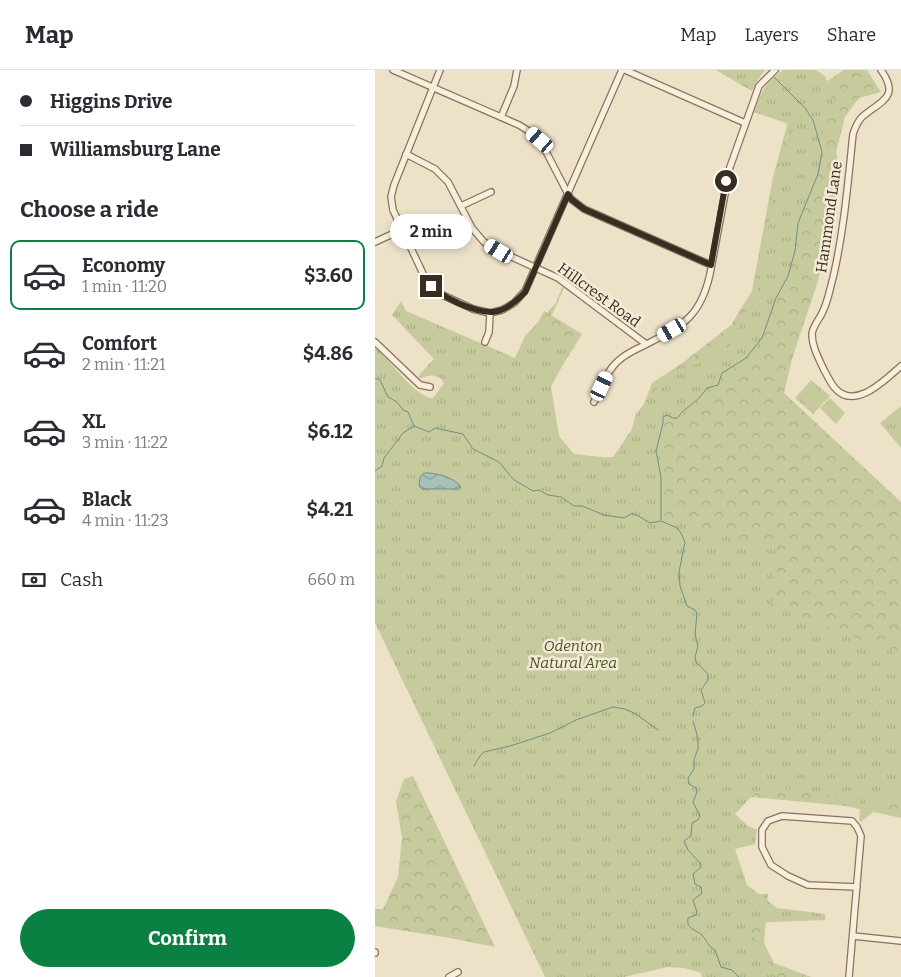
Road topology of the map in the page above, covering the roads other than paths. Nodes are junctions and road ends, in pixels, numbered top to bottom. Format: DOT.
graph roads {
  1 [pos="393,70"];
  2 [pos="440,70"];
  3 [pos="517,70"];
  4 [pos="623,70"];
  5 [pos="775,70"];
  6 [pos="881,70"];
  7 [pos="433,86"];
  8 [pos="501,117"];
  9 [pos="745,123"];
  10 [pos="406,154"];
  11 [pos="491,192"];
  12 [pos="568,194"];
  13 [pos="461,206"];
  14 [pos="401,230"];
  15 [pos="375,242"];
  16 [pos="711,265"];
  17 [pos="535,267"];
  18 [pos="490,313"];
  19 [pos="375,342"];
  20 [pos="485,342"];
  21 [pos="646,344"];
  22 [pos="901,366"];
  23 [pos="430,387"];
  24 [pos="594,402"];
  25 [pos="857,887"];
  26 [pos="853,936"];
  27 [pos="901,941"];
  28 [pos="458,972"];
  29 [pos="449,977"];
  30 [pos="849,977"];
  1 -- 7 [label="street"];
  2 -- 7 [label="street"];
  3 -- 8 [label="street"];
  4 -- 9 [label="street"];
  4 -- 12 [label="street"];
  5 -- 9 [label="street"];
  6 -- 22 [label="street, Hammond Lane"];
  7 -- 8 [label="street"];
  7 -- 10 [label="street"];
  8 -- 12 [label="street"];
  9 -- 16 [label="street"];
  10 -- 13 [label="street, Hillcrest Road"];
  10 -- 14 [label="street"];
  11 -- 13 [label="street"];
  12 -- 16 [label="street"];
  12 -- 17 [label="street"];
  13 -- 17 [label="street, Hillcrest Road"];
  14 -- 15 [label="street"];
  14 -- 18 [label="street"];
  16 -- 21 [label="street"];
  17 -- 18 [label="street"];
  17 -- 21 [label="street, Hillcrest Road"];
  18 -- 20 [label="street"];
  19 -- 23 [label="street"];
  21 -- 24 [label="street"];
  25 -- 25 [label="street"];
  25 -- 26 [label="street"];
  26 -- 27 [label="street"];
  26 -- 30 [label="street"];
  28 -- 29 [label="street"];
}
